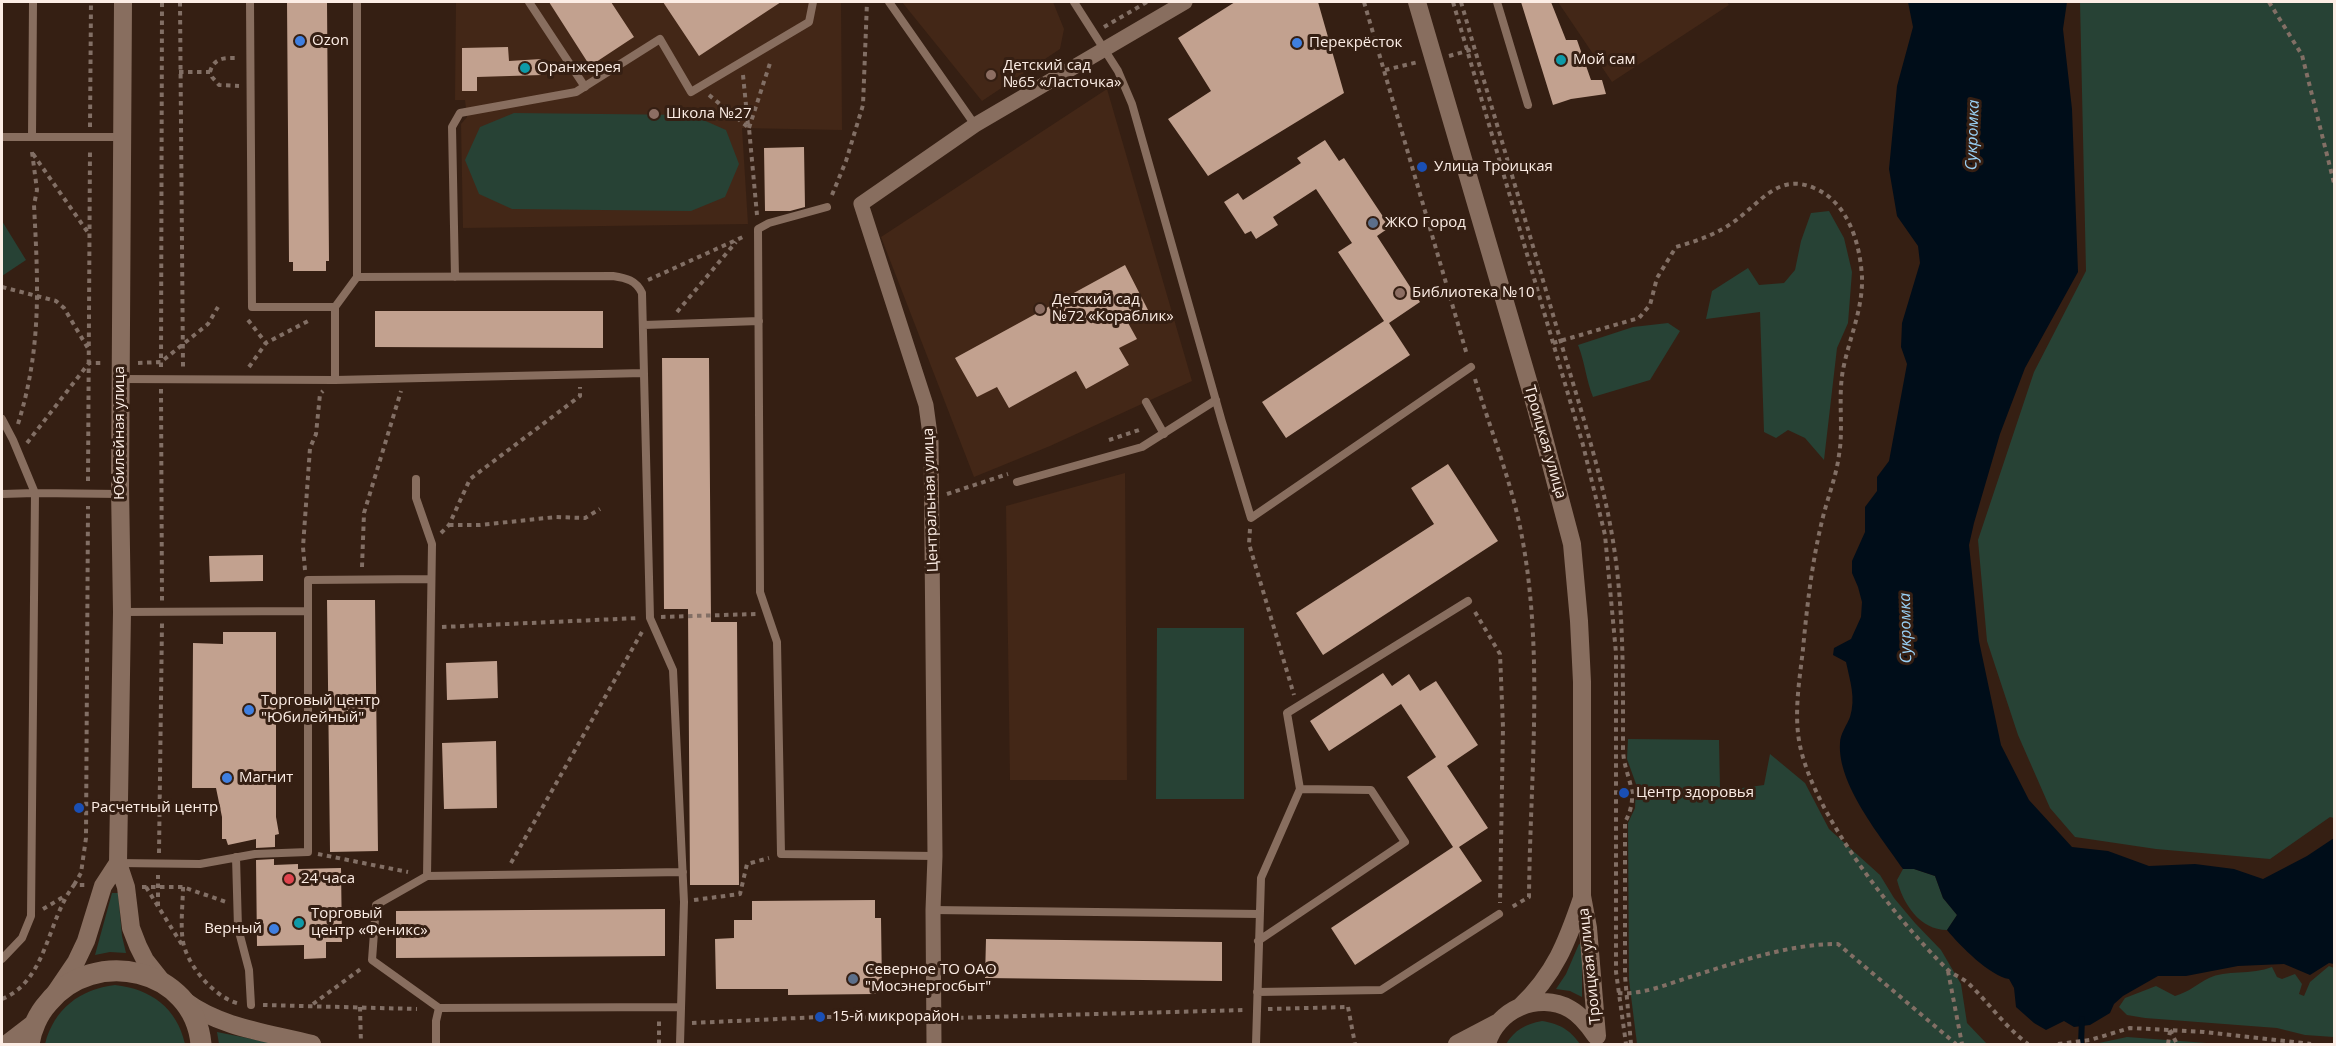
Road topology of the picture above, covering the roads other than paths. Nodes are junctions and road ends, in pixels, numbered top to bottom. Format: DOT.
graph roads {
  1 [pos="33,2"];
  2 [pos="123,2"];
  3 [pos="250,2"];
  4 [pos="357,2"];
  5 [pos="529,2"];
  6 [pos="813,2"];
  7 [pos="889,2"];
  8 [pos="1074,2"];
  9 [pos="1185,2"];
  10 [pos="1417,2"];
  11 [pos="1497,2"];
  12 [pos="1105,50"];
  13 [pos="585,87"];
  14 [pos="1528,105"];
  15 [pos="975,125"];
  16 [pos="2,137"];
  17 [pos="32,137"];
  18 [pos="122,137"];
  19 [pos="827,207"];
  20 [pos="455,277"];
  21 [pos="357,278"];
  22 [pos="335,307"];
  23 [pos="759,321"];
  24 [pos="644,324"];
  25 [pos="1471,367"];
  26 [pos="121,371"];
  27 [pos="644,373"];
  28 [pos="335,380"];
  29 [pos="1216,400"];
  30 [pos="1146,402"];
  31 [pos="2,419"];
  32 [pos="1164,434"];
  33 [pos="416,479"];
  34 [pos="1017,482"];
  35 [pos="2,494"];
  36 [pos="36,494"];
  37 [pos="120,494"];
  38 [pos="430,579"];
  39 [pos="1468,601"];
  40 [pos="308,611"];
  41 [pos="122,612"];
  42 [pos="1300,789"];
  43 [pos="935,856"];
  44 [pos="236,857"];
  45 [pos="118,864"];
  46 [pos="683,872"];
  47 [pos="427,876"];
  48 [pos="1582,896"];
  49 [pos="933,910"];
  50 [pos="1259,914"];
  51 [pos="1499,914"];
  52 [pos="1258,941"];
  53 [pos="2,959"];
  54 [pos="170,990"];
  55 [pos="1257,992"];
  56 [pos="54,995"];
  57 [pos="250,1005"];
  58 [pos="681,1007"];
  59 [pos="1520,1007"];
  60 [pos="439,1008"];
  61 [pos="35,1023"];
  62 [pos="1497,1023"];
  63 [pos="1598,1040"];
  64 [pos="9,1044"];
  65 [pos="29,1044"];
  66 [pos="201,1044"];
  67 [pos="312,1044"];
  68 [pos="436,1044"];
  69 [pos="680,1044"];
  70 [pos="934,1044"];
  71 [pos="1256,1044"];
  72 [pos="1457,1044"];
  73 [pos="1486,1044"];
  1 -- 17 [label="lane"];
  2 -- 18 [label="street, Юбилейная улица"];
  3 -- 22 [label="lane"];
  4 -- 21 [label="lane"];
  5 -- 13 [label="lane"];
  6 -- 13 [label="lane"];
  7 -- 15 [label="lane"];
  8 -- 12 [label="lane"];
  9 -- 12 [label="street, Центральная улица"];
  10 -- 48 [label="street, Троицкая улица"];
  11 -- 14 [label="lane"];
  12 -- 15 [label="street, Центральная улица"];
  12 -- 29 [label="lane"];
  13 -- 20 [label="lane"];
  15 -- 43 [label="street, Центральная улица"];
  16 -- 17 [label="lane"];
  17 -- 18 [label="lane"];
  18 -- 26 [label="street, Юбилейная улица"];
  19 -- 23 [label="lane"];
  20 -- 21 [label="lane"];
  20 -- 24 [label="lane"];
  21 -- 22 [label="lane"];
  22 -- 28 [label="lane"];
  23 -- 24 [label="lane"];
  23 -- 43 [label="lane"];
  24 -- 27 [label="lane"];
  25 -- 29 [label="lane"];
  26 -- 28 [label="lane"];
  26 -- 37 [label="street, Юбилейная улица"];
  27 -- 28 [label="lane"];
  27 -- 46 [label="lane"];
  29 -- 32 [label="lane"];
  30 -- 32 [label="lane"];
  31 -- 36 [label="lane"];
  32 -- 34 [label="lane"];
  33 -- 38 [label="lane"];
  35 -- 36 [label="lane"];
  36 -- 37 [label="lane"];
  36 -- 53 [label="lane"];
  37 -- 41 [label="street, Юбилейная улица"];
  38 -- 40 [label="lane"];
  38 -- 47 [label="lane"];
  39 -- 42 [label="lane"];
  40 -- 41 [label="lane"];
  40 -- 44 [label="lane"];
  41 -- 45 [label="street, Юбилейная улица"];
  42 -- 50 [label="lane"];
  42 -- 52 [label="lane"];
  43 -- 49 [label="street, Центральная улица"];
  44 -- 45 [label="lane"];
  44 -- 57 [label="lane"];
  45 -- 54 [label="street, Юбилейная улица"];
  45 -- 56 [label="street"];
  46 -- 47 [label="lane"];
  46 -- 58 [label="lane"];
  47 -- 60 [label="lane"];
  48 -- 59 [label="street, Троицкая улица"];
  48 -- 63 [label="street, Троицкая улица"];
  49 -- 50 [label="lane"];
  49 -- 70 [label="street, Центральная улица"];
  50 -- 52 [label="lane"];
  51 -- 55 [label="lane"];
  52 -- 55 [label="lane"];
  54 -- 56 [label="main road"];
  54 -- 66 [label="main road"];
  54 -- 67 [label="street, Юбилейная улица"];
  55 -- 71 [label="lane"];
  56 -- 61 [label="main road"];
  58 -- 60 [label="lane"];
  58 -- 69 [label="lane"];
  59 -- 62 [label="street, Троицкая улица"];
  59 -- 63 [label="street"];
  60 -- 68 [label="lane"];
  61 -- 64 [label="main road"];
  61 -- 65 [label="main road"];
  62 -- 72 [label="street, Троицкая улица"];
  62 -- 73 [label="street"];
}
